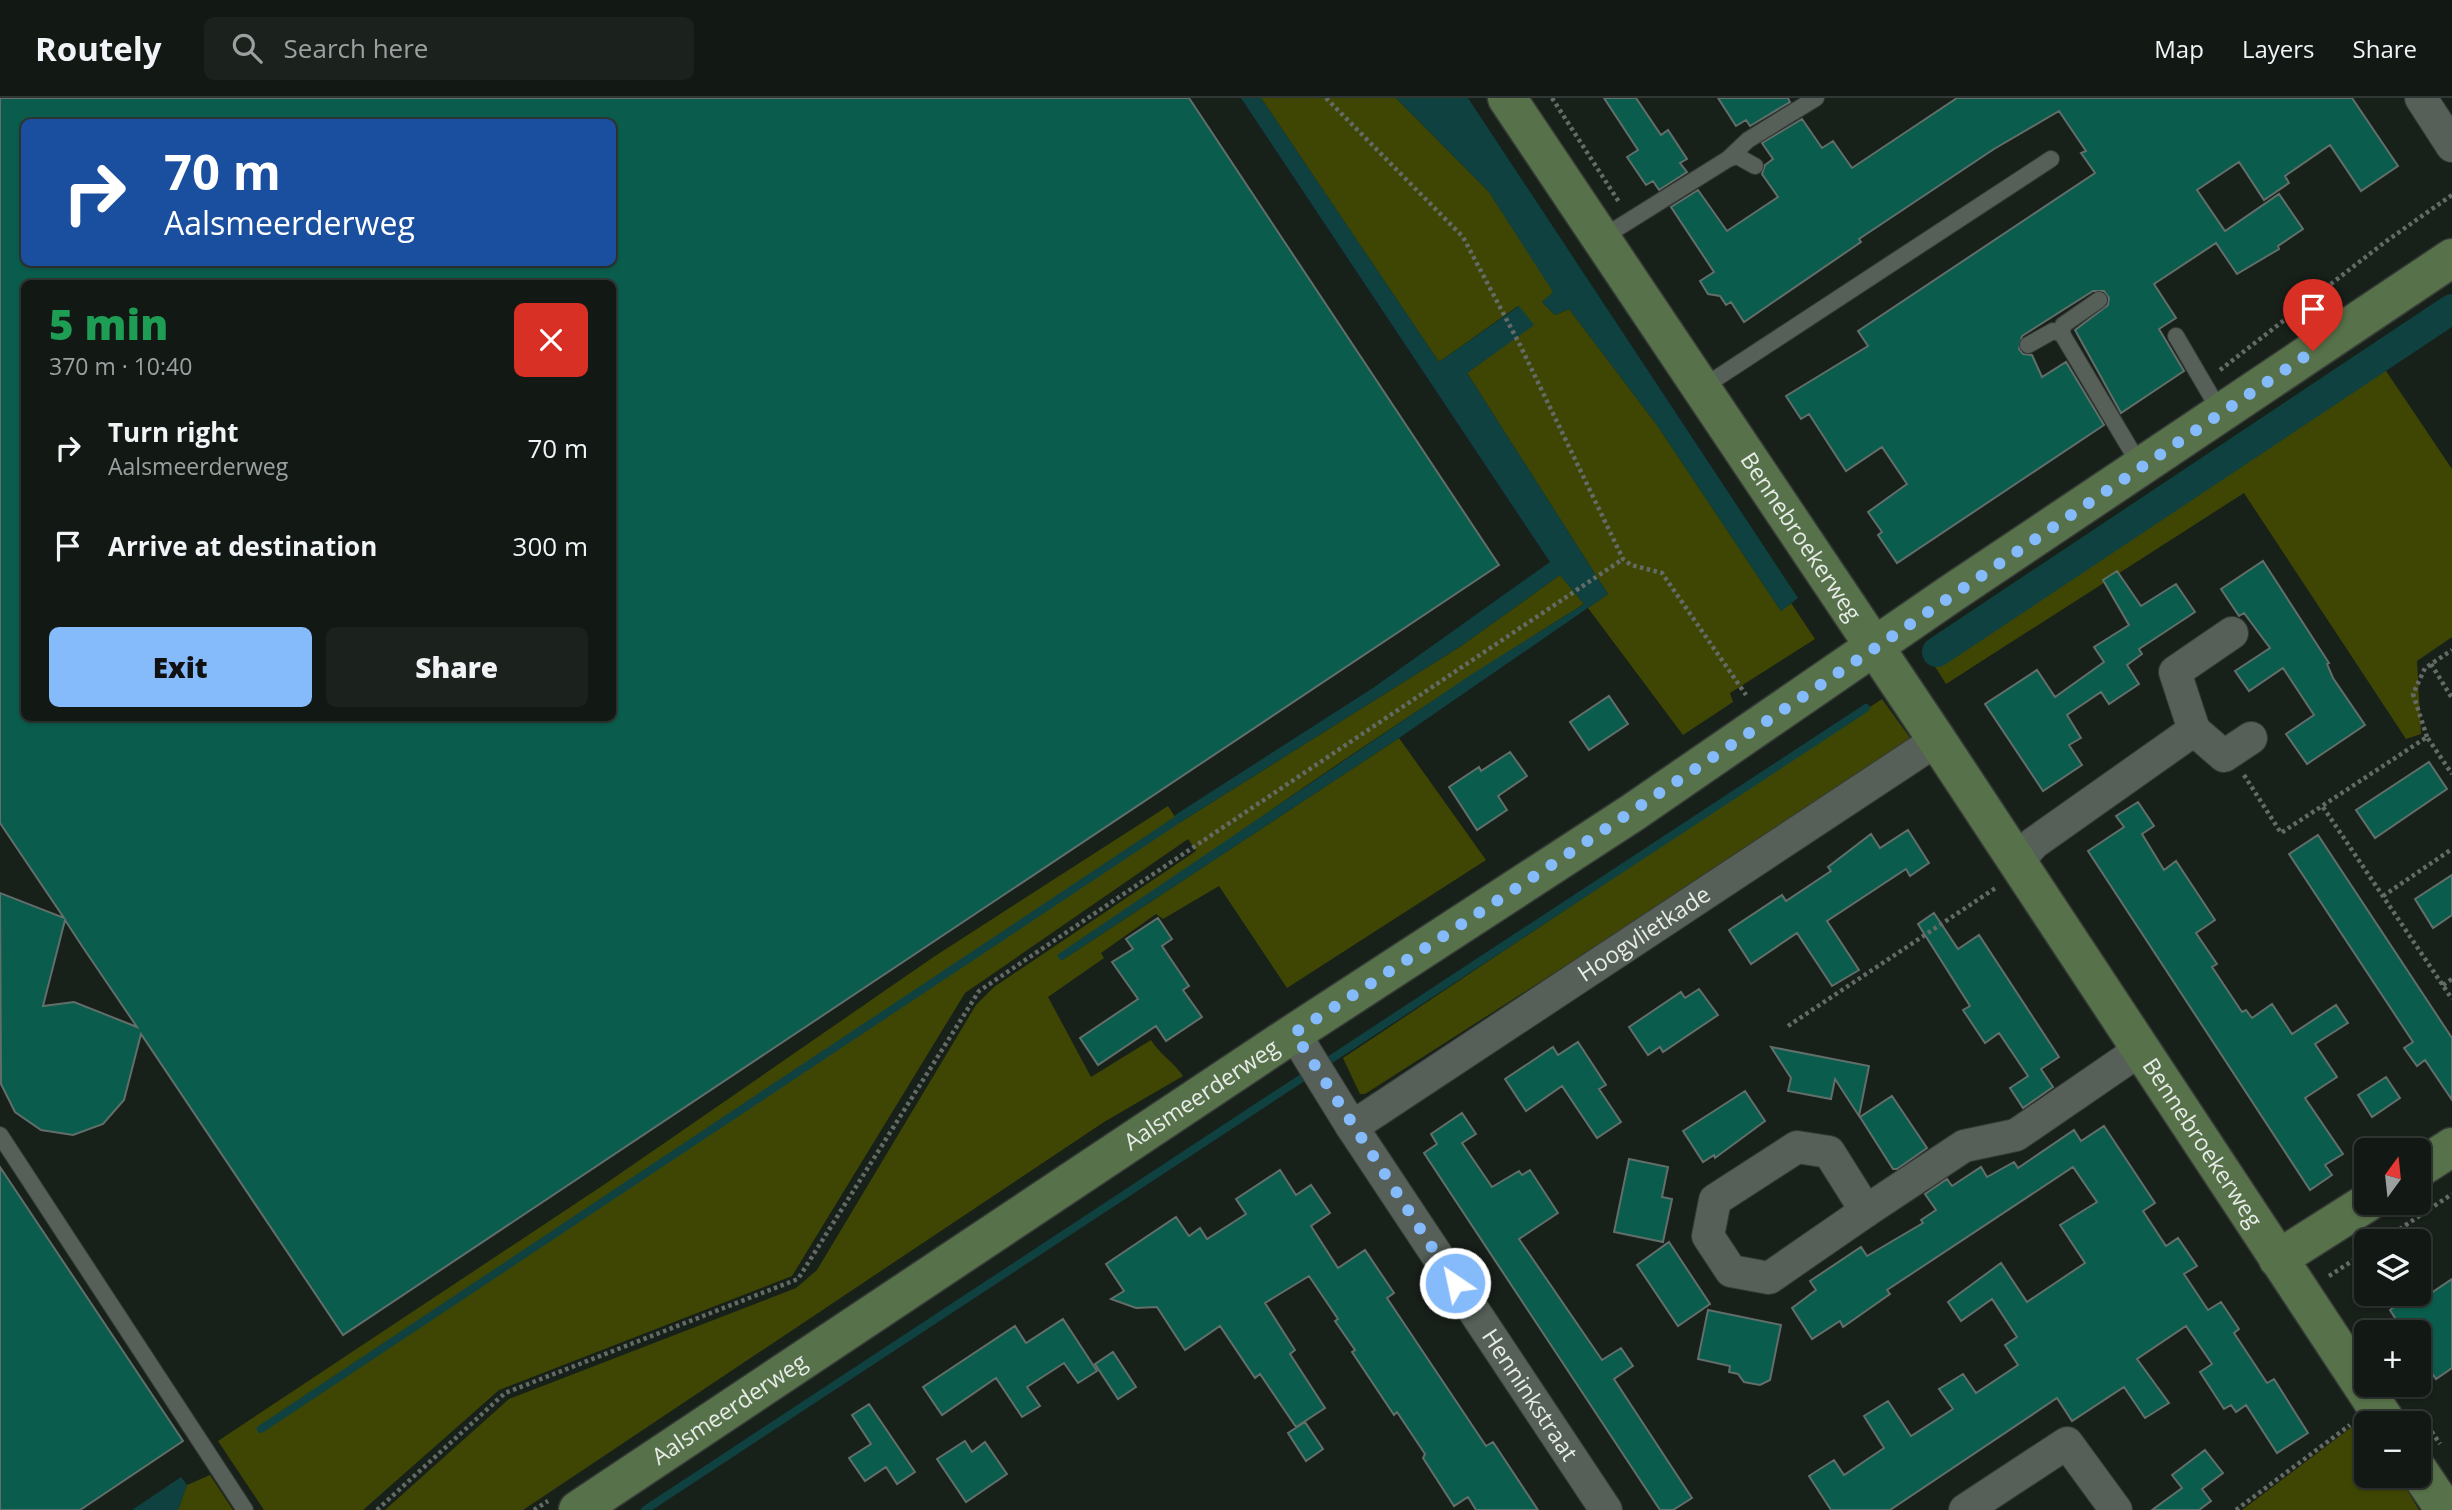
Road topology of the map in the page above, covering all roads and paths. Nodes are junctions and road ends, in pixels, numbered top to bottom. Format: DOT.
graph roads {
  1 [pos="1326,98"];
  2 [pos="1507,98"];
  3 [pos="1816,98"];
  4 [pos="2421,98"];
  5 [pos="2452,146"];
  6 [pos="1728,159"];
  7 [pos="2052,159"];
  8 [pos="1755,166"];
  9 [pos="2452,195"];
  10 [pos="1600,239"];
  11 [pos="2452,258"];
  12 [pos="2099,300"];
  13 [pos="2062,334"];
  14 [pos="2176,336"];
  15 [pos="2028,345"];
  16 [pos="1700,389"];
  17 [pos="2212,398"];
  18 [pos="2141,467"];
  19 [pos="1623,559"];
  20 [pos="2232,632"];
  21 [pos="1875,648"];
  22 [pos="2452,650"];
  23 [pos="2431,664"];
  24 [pos="2452,698"];
  25 [pos="1749,699"];
  26 [pos="2194,730"];
  27 [pos="2427,737"];
  28 [pos="2251,738"];
  29 [pos="1937,740"];
  30 [pos="2224,756"];
  31 [pos="2452,774"];
  32 [pos="2323,807"];
  33 [pos="2452,849"];
  34 [pos="2020,866"];
  35 [pos="2383,896"];
  36 [pos="2452,979"];
  37 [pos="2443,985"];
  38 [pos="2452,999"];
  39 [pos="1787,1026"];
  40 [pos="2140,1050"];
  41 [pos="1308,1056"];
  42 [pos="1352,1127"];
  43 [pos="0,1135"];
  44 [pos="2452,1147"];
  45 [pos="2431,1161"];
  46 [pos="2452,1194"];
  47 [pos="1866,1211"];
  48 [pos="2354,1211"];
  49 [pos="2400,1229"];
  50 [pos="2278,1259"];
  51 [pos="2354,1260"];
  52 [pos="2329,1277"];
  53 [pos="2392,1411"];
  54 [pos="2354,1436"];
  55 [pos="2432,1461"];
  56 [pos="245,1510"];
  57 [pos="377,1510"];
  58 [pos="578,1510"];
  59 [pos="1606,1510"];
  60 [pos="1965,1510"];
  61 [pos="2116,1510"];
  62 [pos="2236,1510"];
  63 [pos="2445,1510"];
  1 -- 19 [label="path"];
  2 -- 10 [label="street, Bennebroekerweg"];
  3 -- 6 [label="lane"];
  4 -- 5 [label="street"];
  6 -- 8 [label="lane"];
  6 -- 10 [label="lane"];
  7 -- 16 [label="lane"];
  9 -- 17 [label="path"];
  10 -- 16 [label="street, Bennebroekerweg"];
  11 -- 17 [label="street, Aalsmeerderweg"];
  12 -- 13 [label="lane"];
  13 -- 15 [label="lane"];
  13 -- 18 [label="lane"];
  14 -- 17 [label="lane"];
  16 -- 21 [label="street, Bennebroekerweg"];
  17 -- 18 [label="street, Aalsmeerderweg"];
  18 -- 21 [label="street, Aalsmeerderweg"];
  19 -- 25 [label="path"];
  19 -- 57 [label="path"];
  20 -- 26 [label="street"];
  21 -- 29 [label="street, Bennebroekerweg"];
  21 -- 41 [label="street, Aalsmeerderweg"];
  22 -- 23 [label="path"];
  23 -- 24 [label="path"];
  23 -- 27 [label="path"];
  26 -- 30 [label="street"];
  26 -- 34 [label="street"];
  27 -- 31 [label="path"];
  27 -- 32 [label="path"];
  28 -- 30 [label="street"];
  29 -- 34 [label="street, Bennebroekerweg"];
  29 -- 42 [label="street, Hoogvlietkade"];
  30 -- 32 [label="path"];
  32 -- 35 [label="path"];
  33 -- 35 [label="path"];
  34 -- 39 [label="path"];
  34 -- 40 [label="street, Bennebroekerweg"];
  35 -- 37 [label="path"];
  36 -- 37 [label="path"];
  37 -- 38 [label="path"];
  40 -- 47 [label="street"];
  40 -- 50 [label="street, Bennebroekerweg"];
  41 -- 42 [label="street, Henninkstraat"];
  41 -- 58 [label="street, Aalsmeerderweg"];
  42 -- 59 [label="street, Henninkstraat"];
  43 -- 56 [label="lane"];
  44 -- 45 [label="street"];
  46 -- 49 [label="path"];
  47 -- 47 [label="street"];
  48 -- 50 [label="street"];
  50 -- 53 [label="street, Bennebroekerweg"];
  51 -- 52 [label="path"];
  54 -- 62 [label="path"];
  55 -- 63 [label="street"];
  60 -- 61 [label="street"];
}
